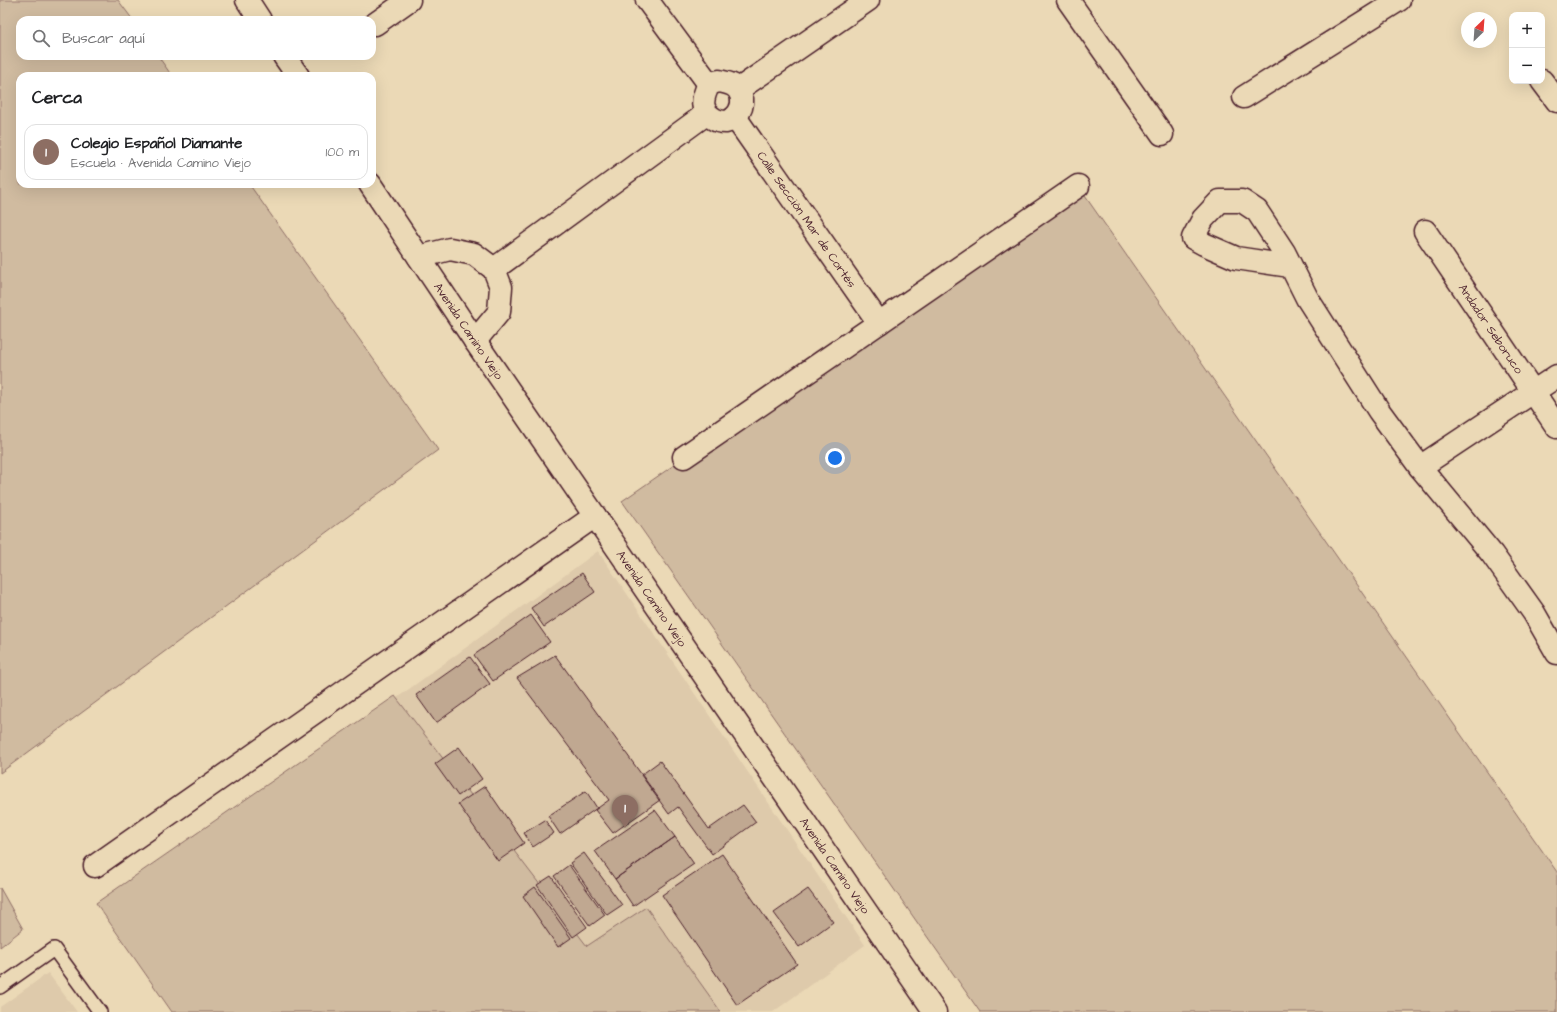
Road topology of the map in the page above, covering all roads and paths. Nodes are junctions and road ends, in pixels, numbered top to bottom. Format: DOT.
graph roads {
  1 [pos="247,0"];
  2 [pos="409,0"];
  3 [pos="647,0"];
  4 [pos="868,0"];
  5 [pos="1068,0"];
  6 [pos="1399,0"];
  7 [pos="257,16"];
  8 [pos="376,23"];
  9 [pos="287,60"];
  10 [pos="295,72"];
  11 [pos="709,84"];
  12 [pos="1544,84"];
  13 [pos="739,89"];
  14 [pos="1244,97"];
  15 [pos="1557,101"];
  16 [pos="706,114"];
  17 [pos="736,117"];
  18 [pos="1162,134"];
  19 [pos="1078,186"];
  20 [pos="373,188"];
  21 [pos="1425,231"];
  22 [pos="419,257"];
  23 [pos="1290,266"];
  24 [pos="494,269"];
  25 [pos="879,323"];
  26 [pos="475,341"];
  27 [pos="1557,376"];
  28 [pos="1534,392"];
  29 [pos="1557,427"];
  30 [pos="684,457"];
  31 [pos="1420,468"];
  32 [pos="595,516"];
  33 [pos="1557,653"];
  34 [pos="95,866"];
  35 [pos="0,987"];
  36 [pos="100,1012"];
  37 [pos="936,1012"];
  1 -- 7 [label="street"];
  2 -- 8 [label="street"];
  3 -- 11 [label="street"];
  4 -- 13 [label="street"];
  5 -- 18 [label="street"];
  6 -- 14 [label="street"];
  9 -- 10 [label="street"];
  11 -- 13 [label="street"];
  11 -- 16 [label="street"];
  12 -- 15 [label="street"];
  13 -- 17 [label="street"];
  16 -- 17 [label="street"];
  16 -- 24 [label="street"];
  17 -- 25 [label="street, Calle Sección Mar de Cortés"];
  19 -- 25 [label="street"];
  20 -- 22 [label="street, Avenida Camino Viejo"];
  21 -- 28 [label="street, Andador Seboruco"];
  22 -- 24 [label="street"];
  22 -- 26 [label="street, Avenida Camino Viejo"];
  23 -- 31 [label="street"];
  24 -- 26 [label="street"];
  25 -- 30 [label="street"];
  26 -- 32 [label="street, Avenida Camino Viejo"];
  27 -- 28 [label="street"];
  28 -- 29 [label="street, Andador Seboruco"];
  28 -- 31 [label="street"];
  31 -- 33 [label="street"];
  32 -- 34 [label="street"];
  32 -- 37 [label="street, Avenida Camino Viejo"];
  35 -- 36 [label="lane"];
}
